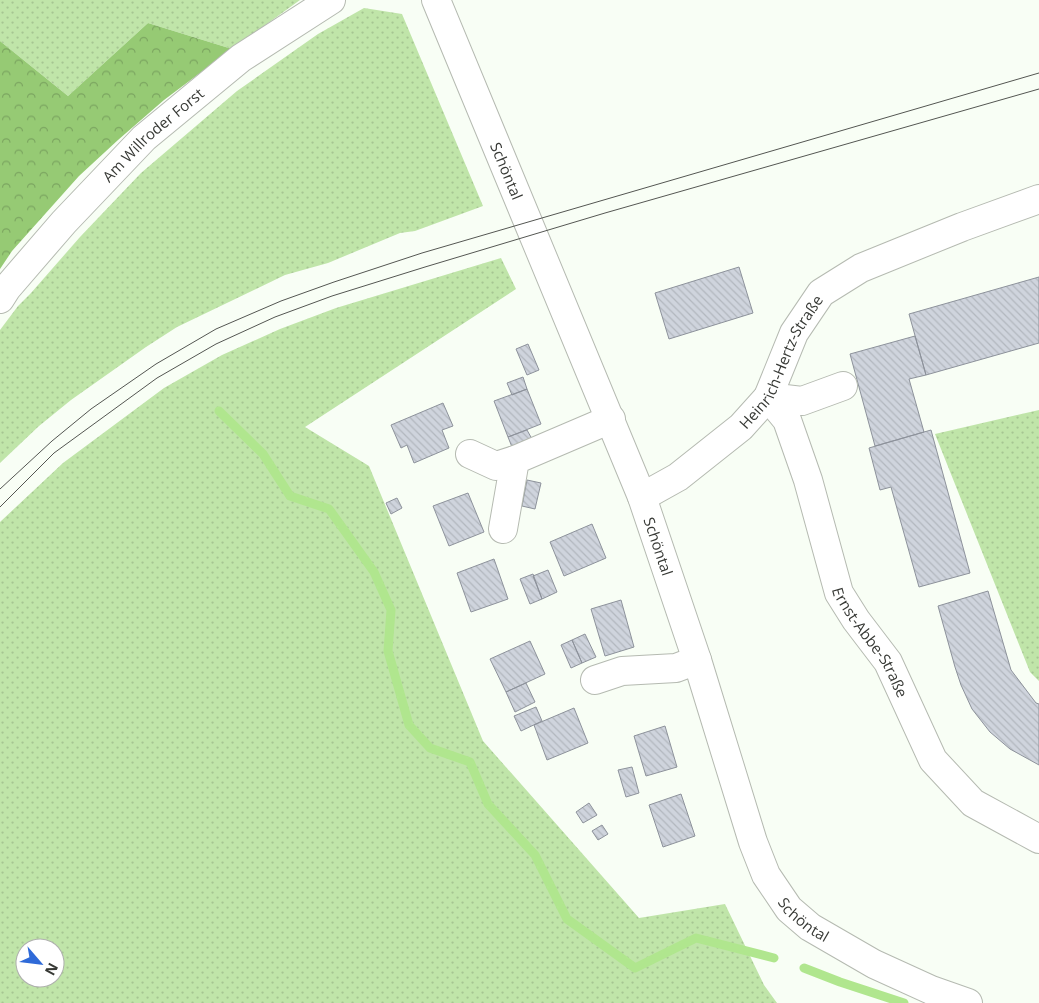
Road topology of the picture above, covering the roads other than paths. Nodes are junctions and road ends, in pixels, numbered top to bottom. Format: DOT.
graph roads {
  1 [pos="331,0"];
  2 [pos="436,0"];
  3 [pos="1039,199"];
  4 [pos="0,299"];
  5 [pos="843,386"];
  6 [pos="768,397"];
  7 [pos="611,419"];
  8 [pos="470,454"];
  9 [pos="515,460"];
  10 [pos="642,496"];
  11 [pos="503,529"];
  12 [pos="697,660"];
  13 [pos="595,680"];
  14 [pos="1039,840"];
  15 [pos="968,1003"];
  1 -- 4 [label="street, Am Willroder Forst"];
  2 -- 7 [label="street, Schöntal"];
  3 -- 6 [label="street, Heinrich-Hertz-Straße"];
  5 -- 6 [label="street"];
  6 -- 10 [label="street, Heinrich-Hertz-Straße"];
  6 -- 14 [label="street, Ernst-Abbe-Straße"];
  7 -- 9 [label="street"];
  7 -- 10 [label="street, Schöntal"];
  8 -- 9 [label="street"];
  9 -- 11 [label="street"];
  10 -- 12 [label="street, Schöntal"];
  12 -- 13 [label="street"];
  12 -- 15 [label="street, Schöntal"];
}
